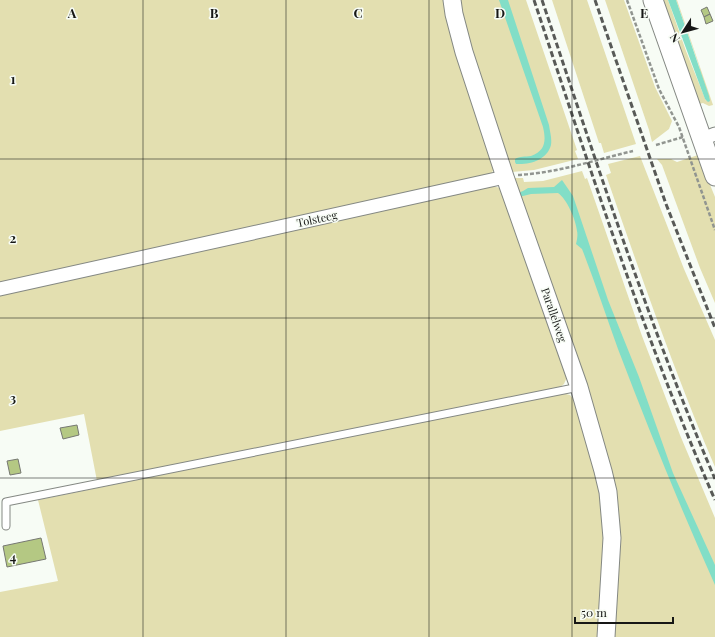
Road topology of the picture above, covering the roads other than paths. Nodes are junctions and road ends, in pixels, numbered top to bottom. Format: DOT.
graph roads {
  1 [pos="452,0"];
  2 [pos="653,0"];
  3 [pos="708,137"];
  4 [pos="715,176"];
  5 [pos="505,177"];
  6 [pos="0,289"];
  7 [pos="579,387"];
  8 [pos="6,526"];
  9 [pos="606,637"];
  1 -- 5 [label="street, Parallelweg"];
  2 -- 3 [label="main road"];
  3 -- 4 [label="main road"];
  5 -- 6 [label="street, Tolsteeg"];
  5 -- 7 [label="street, Parallelweg"];
  7 -- 8 [label="lane"];
  7 -- 9 [label="street, Parallelweg"];
}
